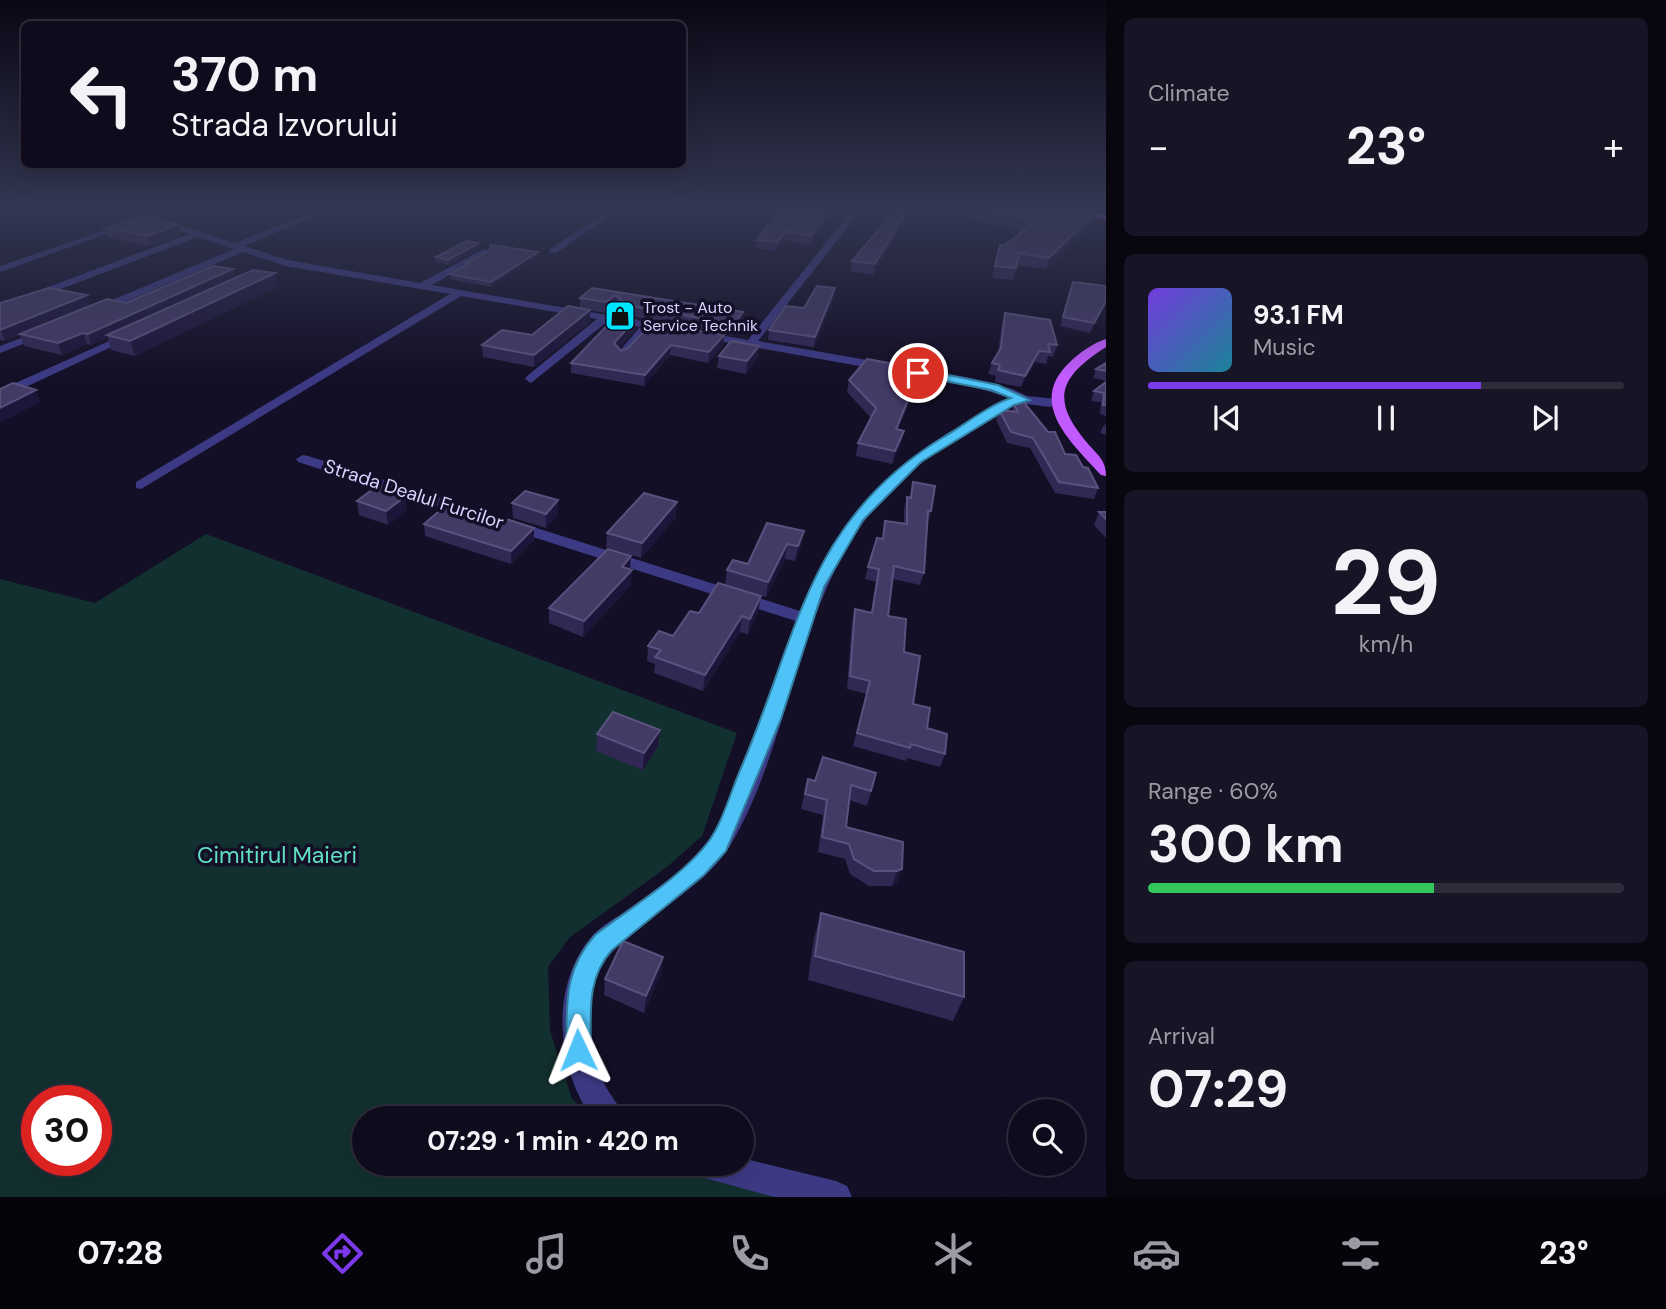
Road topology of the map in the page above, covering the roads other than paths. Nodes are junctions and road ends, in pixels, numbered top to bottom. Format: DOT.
graph roads {
  1 [pos="116,265"];
  2 [pos="198,265"];
  3 [pos="280,265"];
  4 [pos="303,265"];
  5 [pos="461,265"];
  6 [pos="813,265"];
  7 [pos="274,268"];
  8 [pos="424,285"];
  9 [pos="461,292"];
  10 [pos="0,309"];
  11 [pos="89,313"];
  12 [pos="606,318"];
  13 [pos="648,325"];
  14 [pos="51,329"];
  15 [pos="143,330"];
  16 [pos="1106,342"];
  17 [pos="751,343"];
  18 [pos="0,350"];
  19 [pos="622,355"];
  20 [pos="531,379"];
  21 [pos="0,395"];
  22 [pos="1024,400"];
  23 [pos="1056,403"];
  24 [pos="303,459"];
  25 [pos="1106,472"];
  26 [pos="142,485"];
  27 [pos="805,618"];
  28 [pos="599,1106"];
  29 [pos="753,1176"];
  30 [pos="836,1197"];
  1 -- 10 [label="street"];
  2 -- 11 [label="street"];
  3 -- 7 [label="street"];
  4 -- 8 [label="street"];
  5 -- 8 [label="street"];
  6 -- 17 [label="street"];
  8 -- 9 [label="street"];
  9 -- 12 [label="street"];
  9 -- 26 [label="street"];
  12 -- 13 [label="street"];
  12 -- 20 [label="street"];
  13 -- 17 [label="street"];
  13 -- 19 [label="street"];
  14 -- 18 [label="street"];
  15 -- 21 [label="street"];
  16 -- 23 [label="main road"];
  17 -- 22 [label="street"];
  22 -- 23 [label="street"];
  22 -- 27 [label="street"];
  23 -- 25 [label="main road"];
  24 -- 27 [label="street, Strada Dealul Furcilor"];
  27 -- 28 [label="street"];
  29 -- 30 [label="street"];
}
